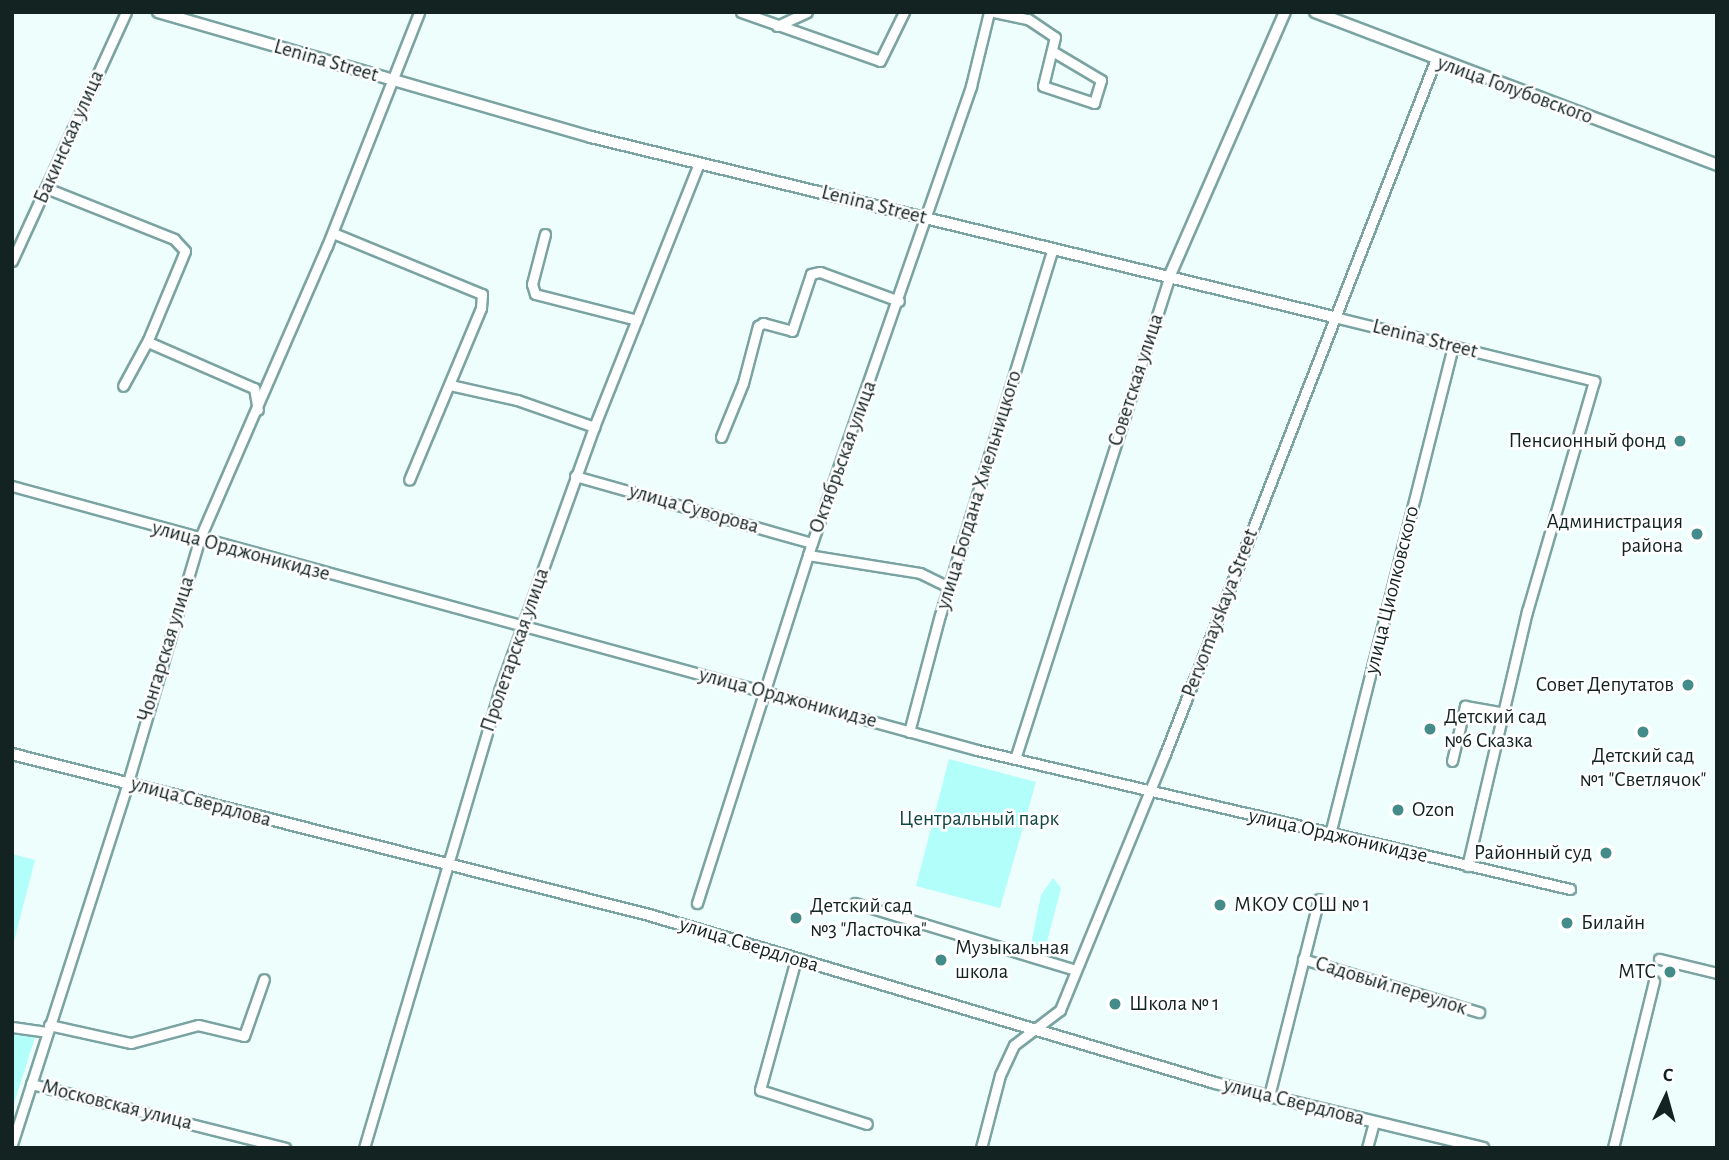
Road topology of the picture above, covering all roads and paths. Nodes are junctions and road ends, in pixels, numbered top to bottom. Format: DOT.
graph roads {
  1 [pos="125,12"];
  2 [pos="158,12"];
  3 [pos="419,12"];
  4 [pos="741,12"];
  5 [pos="807,12"];
  6 [pos="904,12"];
  7 [pos="992,12"];
  8 [pos="1285,12"];
  9 [pos="1315,12"];
  10 [pos="795,15"];
  11 [pos="777,26"];
  12 [pos="1052,51"];
  13 [pos="1435,61"];
  14 [pos="392,80"];
  15 [pos="699,163"];
  16 [pos="1717,165"];
  17 [pos="46,188"];
  18 [pos="927,218"];
  19 [pos="333,233"];
  20 [pos="545,234"];
  21 [pos="1052,250"];
  22 [pos="12,261"];
  23 [pos="1170,275"];
  24 [pos="899,301"];
  25 [pos="1334,317"];
  26 [pos="637,320"];
  27 [pos="148,342"];
  28 [pos="1453,346"];
  29 [pos="450,385"];
  30 [pos="123,386"];
  31 [pos="258,410"];
  32 [pos="594,427"];
  33 [pos="721,437"];
  34 [pos="575,476"];
  35 [pos="409,480"];
  36 [pos="12,486"];
  37 [pos="199,540"];
  38 [pos="812,543"];
  39 [pos="808,555"];
  40 [pos="949,587"];
  41 [pos="523,627"];
  42 [pos="764,691"];
  43 [pos="1503,713"];
  44 [pos="909,732"];
  45 [pos="12,754"];
  46 [pos="1015,759"];
  47 [pos="1452,761"];
  48 [pos="128,782"];
  49 [pos="1149,793"];
  50 [pos="1330,834"];
  51 [pos="448,864"];
  52 [pos="1467,866"];
  53 [pos="1570,889"];
  54 [pos="1319,899"];
  55 [pos="697,903"];
  56 [pos="855,903"];
  57 [pos="796,959"];
  58 [pos="1303,959"];
  59 [pos="1659,959"];
  60 [pos="1075,970"];
  61 [pos="1717,973"];
  62 [pos="264,979"];
  63 [pos="1654,981"];
  64 [pos="1479,1012"];
  65 [pos="12,1027"];
  66 [pos="48,1028"];
  67 [pos="1037,1031"];
  68 [pos="31,1084"];
  69 [pos="1269,1096"];
  70 [pos="1374,1122"];
  71 [pos="867,1124"];
  72 [pos="12,1144"];
  73 [pos="285,1148"];
  74 [pos="364,1148"];
  75 [pos="981,1148"];
  76 [pos="1367,1148"];
  77 [pos="1483,1148"];
  78 [pos="1613,1148"];
  1 -- 17 [label="street, Бакинская улица"];
  2 -- 14 [label="street, Lenina Street"];
  3 -- 14 [label="street, Чонгарская улица"];
  4 -- 11 [label="street"];
  5 -- 10 [label="street"];
  6 -- 11 [label="street"];
  7 -- 12 [label="street"];
  7 -- 18 [label="street, Октябрьская улица"];
  8 -- 23 [label="street, Советская улица"];
  9 -- 13 [label="street, улица Голубовского"];
  10 -- 11 [label="street"];
  12 -- 12 [label="street"];
  13 -- 16 [label="street, улица Голубовского"];
  13 -- 25 [label="street, Pervomayskaya Street"];
  14 -- 15 [label="street, Lenina Street"];
  14 -- 19 [label="street, Чонгарская улица"];
  15 -- 18 [label="street, Lenina Street"];
  15 -- 26 [label="street, Пролетарская улица"];
  17 -- 22 [label="street, Бакинская улица"];
  17 -- 27 [label="street"];
  18 -- 21 [label="street, Lenina Street"];
  18 -- 24 [label="street, Октябрьская улица"];
  19 -- 29 [label="street"];
  19 -- 31 [label="street, Чонгарская улица"];
  20 -- 26 [label="street"];
  21 -- 23 [label="street, Lenina Street"];
  21 -- 40 [label="street, улица Богдана Хмельницкого"];
  23 -- 25 [label="street, Lenina Street"];
  23 -- 46 [label="street, Советская улица"];
  24 -- 33 [label="street"];
  24 -- 38 [label="street, Октябрьская улица"];
  25 -- 28 [label="street, Lenina Street"];
  25 -- 49 [label="street, Pervomayskaya Street"];
  26 -- 32 [label="street, Пролетарская улица"];
  27 -- 30 [label="street"];
  27 -- 31 [label="street"];
  28 -- 43 [label="street, Lenina Street"];
  28 -- 50 [label="street, улица Циолковского"];
  29 -- 32 [label="street"];
  29 -- 35 [label="street"];
  31 -- 37 [label="street, Чонгарская улица"];
  32 -- 34 [label="street, Пролетарская улица"];
  34 -- 38 [label="street, улица Суворова"];
  34 -- 41 [label="street, Пролетарская улица"];
  36 -- 37 [label="street, улица Орджоникидзе"];
  37 -- 41 [label="street, улица Орджоникидзе"];
  37 -- 48 [label="street, Чонгарская улица"];
  38 -- 39 [label="street, Октябрьская улица"];
  39 -- 40 [label="street"];
  39 -- 42 [label="street, Октябрьская улица"];
  40 -- 44 [label="street, улица Богдана Хмельницкого"];
  41 -- 42 [label="street, улица Орджоникидзе"];
  41 -- 51 [label="street, Пролетарская улица"];
  42 -- 44 [label="street, улица Орджоникидзе"];
  42 -- 55 [label="street, Октябрьская улица"];
  43 -- 47 [label="street"];
  43 -- 52 [label="street"];
  44 -- 46 [label="street, улица Орджоникидзе"];
  45 -- 48 [label="street, улица Свердлова"];
  46 -- 49 [label="street, улица Орджоникидзе"];
  48 -- 51 [label="street, улица Свердлова"];
  48 -- 66 [label="street, Чонгарская улица"];
  49 -- 50 [label="street, улица Орджоникидзе"];
  49 -- 60 [label="street, Pervomayskaya Street"];
  50 -- 52 [label="street, улица Орджоникидзе"];
  51 -- 57 [label="street, улица Свердлова"];
  51 -- 74 [label="street, Пролетарская улица"];
  52 -- 53 [label="street, улица Орджоникидзе"];
  54 -- 58 [label="street"];
  56 -- 60 [label="street"];
  57 -- 67 [label="street, улица Свердлова"];
  57 -- 71 [label="street"];
  58 -- 64 [label="street, Садовый переулок"];
  58 -- 69 [label="street"];
  59 -- 61 [label="street"];
  60 -- 67 [label="street, Pervomayskaya Street"];
  62 -- 66 [label="street"];
  63 -- 78 [label="street"];
  65 -- 66 [label="street"];
  66 -- 68 [label="street, Чонгарская улица"];
  67 -- 69 [label="street, улица Свердлова"];
  67 -- 75 [label="street, Pervomayskaya Street"];
  68 -- 72 [label="street, Чонгарская улица"];
  68 -- 73 [label="street, Московская улица"];
  69 -- 70 [label="street, улица Свердлова"];
  70 -- 76 [label="street"];
  70 -- 77 [label="street, улица Свердлова"];
}
